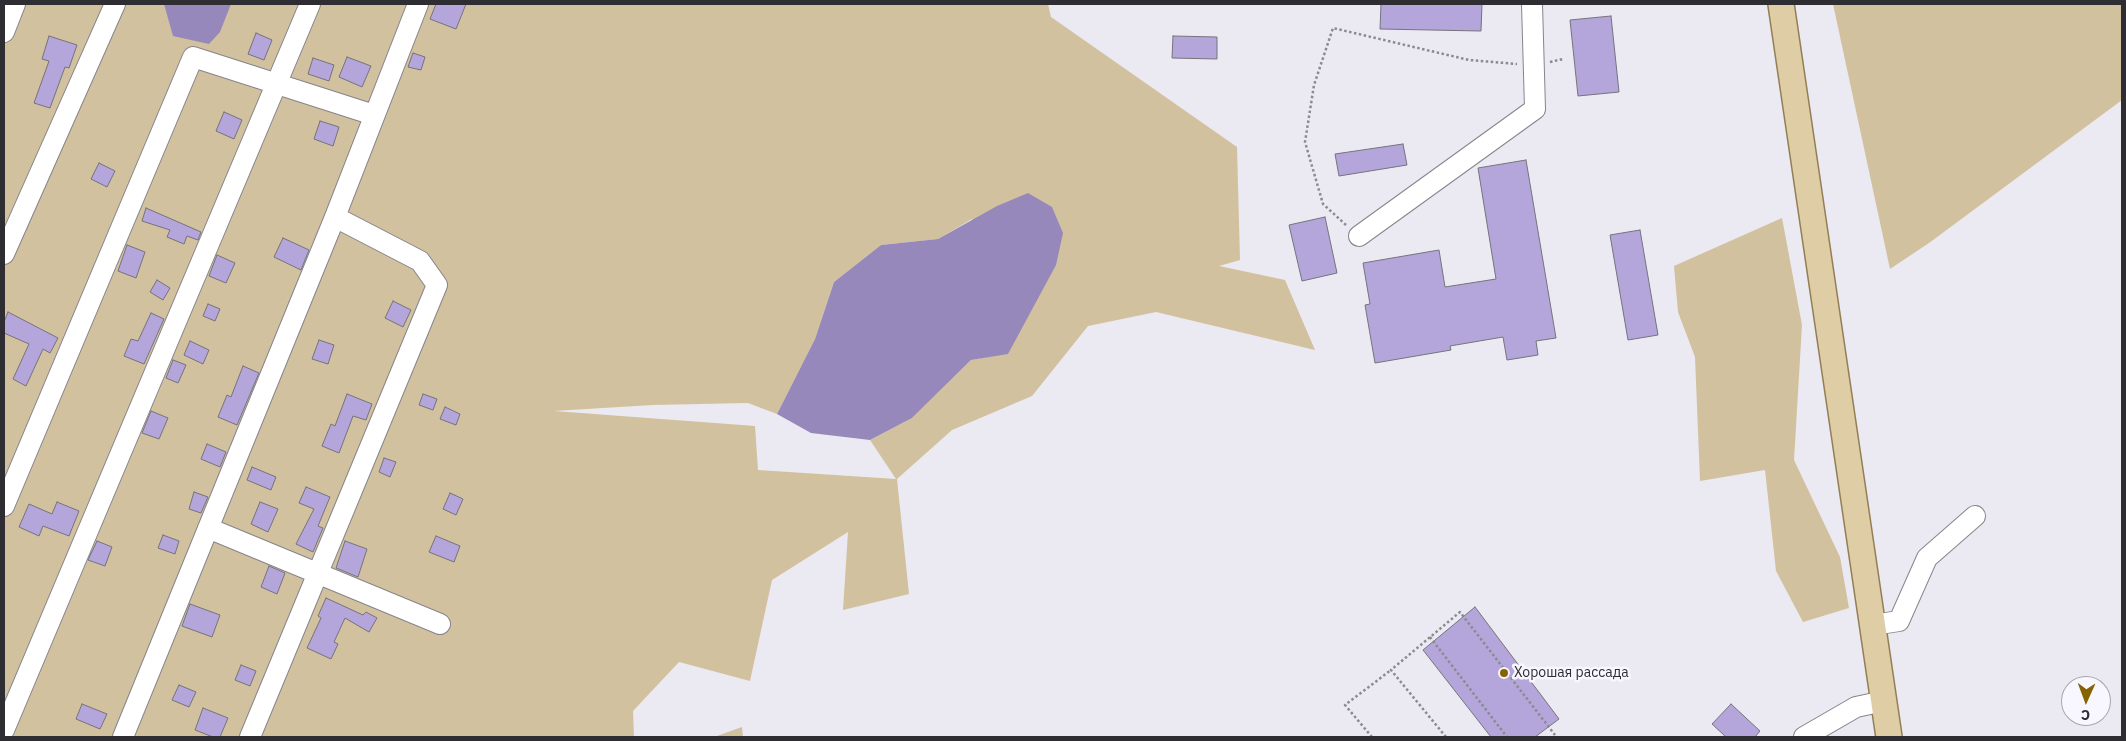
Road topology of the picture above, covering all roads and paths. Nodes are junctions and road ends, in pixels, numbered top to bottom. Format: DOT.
graph roads {
  1 [pos="15,4"];
  2 [pos="115,4"];
  3 [pos="310,4"];
  4 [pos="418,4"];
  5 [pos="1532,4"];
  6 [pos="1781,4"];
  7 [pos="4,32"];
  8 [pos="1563,59"];
  9 [pos="1534,65"];
  10 [pos="277,84"];
  11 [pos="374,116"];
  12 [pos="335,216"];
  13 [pos="1359,236"];
  14 [pos="4,254"];
  15 [pos="4,506"];
  16 [pos="1976,516"];
  17 [pos="208,528"];
  18 [pos="317,573"];
  19 [pos="440,624"];
  20 [pos="1873,625"];
  21 [pos="1430,637"];
  22 [pos="1391,670"];
  23 [pos="1884,701"];
  24 [pos="4,730"];
  25 [pos="1555,735"];
  26 [pos="123,737"];
  27 [pos="250,737"];
  28 [pos="1372,737"];
  29 [pos="1446,737"];
  30 [pos="1507,737"];
  31 [pos="1804,737"];
  32 [pos="1889,737"];
  1 -- 7 [label="lane"];
  2 -- 14 [label="lane"];
  3 -- 10 [label="lane"];
  4 -- 11 [label="lane"];
  5 -- 9 [label="lane"];
  6 -- 20 [label="main road"];
  8 -- 9 [label="path"];
  9 -- 13 [label="lane"];
  9 -- 13 [label="path"];
  10 -- 11 [label="lane"];
  10 -- 15 [label="lane"];
  10 -- 24 [label="lane"];
  11 -- 12 [label="lane"];
  12 -- 17 [label="lane"];
  12 -- 18 [label="lane"];
  16 -- 20 [label="lane"];
  17 -- 18 [label="lane"];
  17 -- 26 [label="lane"];
  18 -- 19 [label="lane"];
  18 -- 27 [label="lane"];
  20 -- 23 [label="main road"];
  21 -- 22 [label="path"];
  21 -- 25 [label="path"];
  21 -- 30 [label="path"];
  22 -- 28 [label="path"];
  22 -- 29 [label="path"];
  23 -- 31 [label="lane"];
  23 -- 32 [label="main road"];
}
